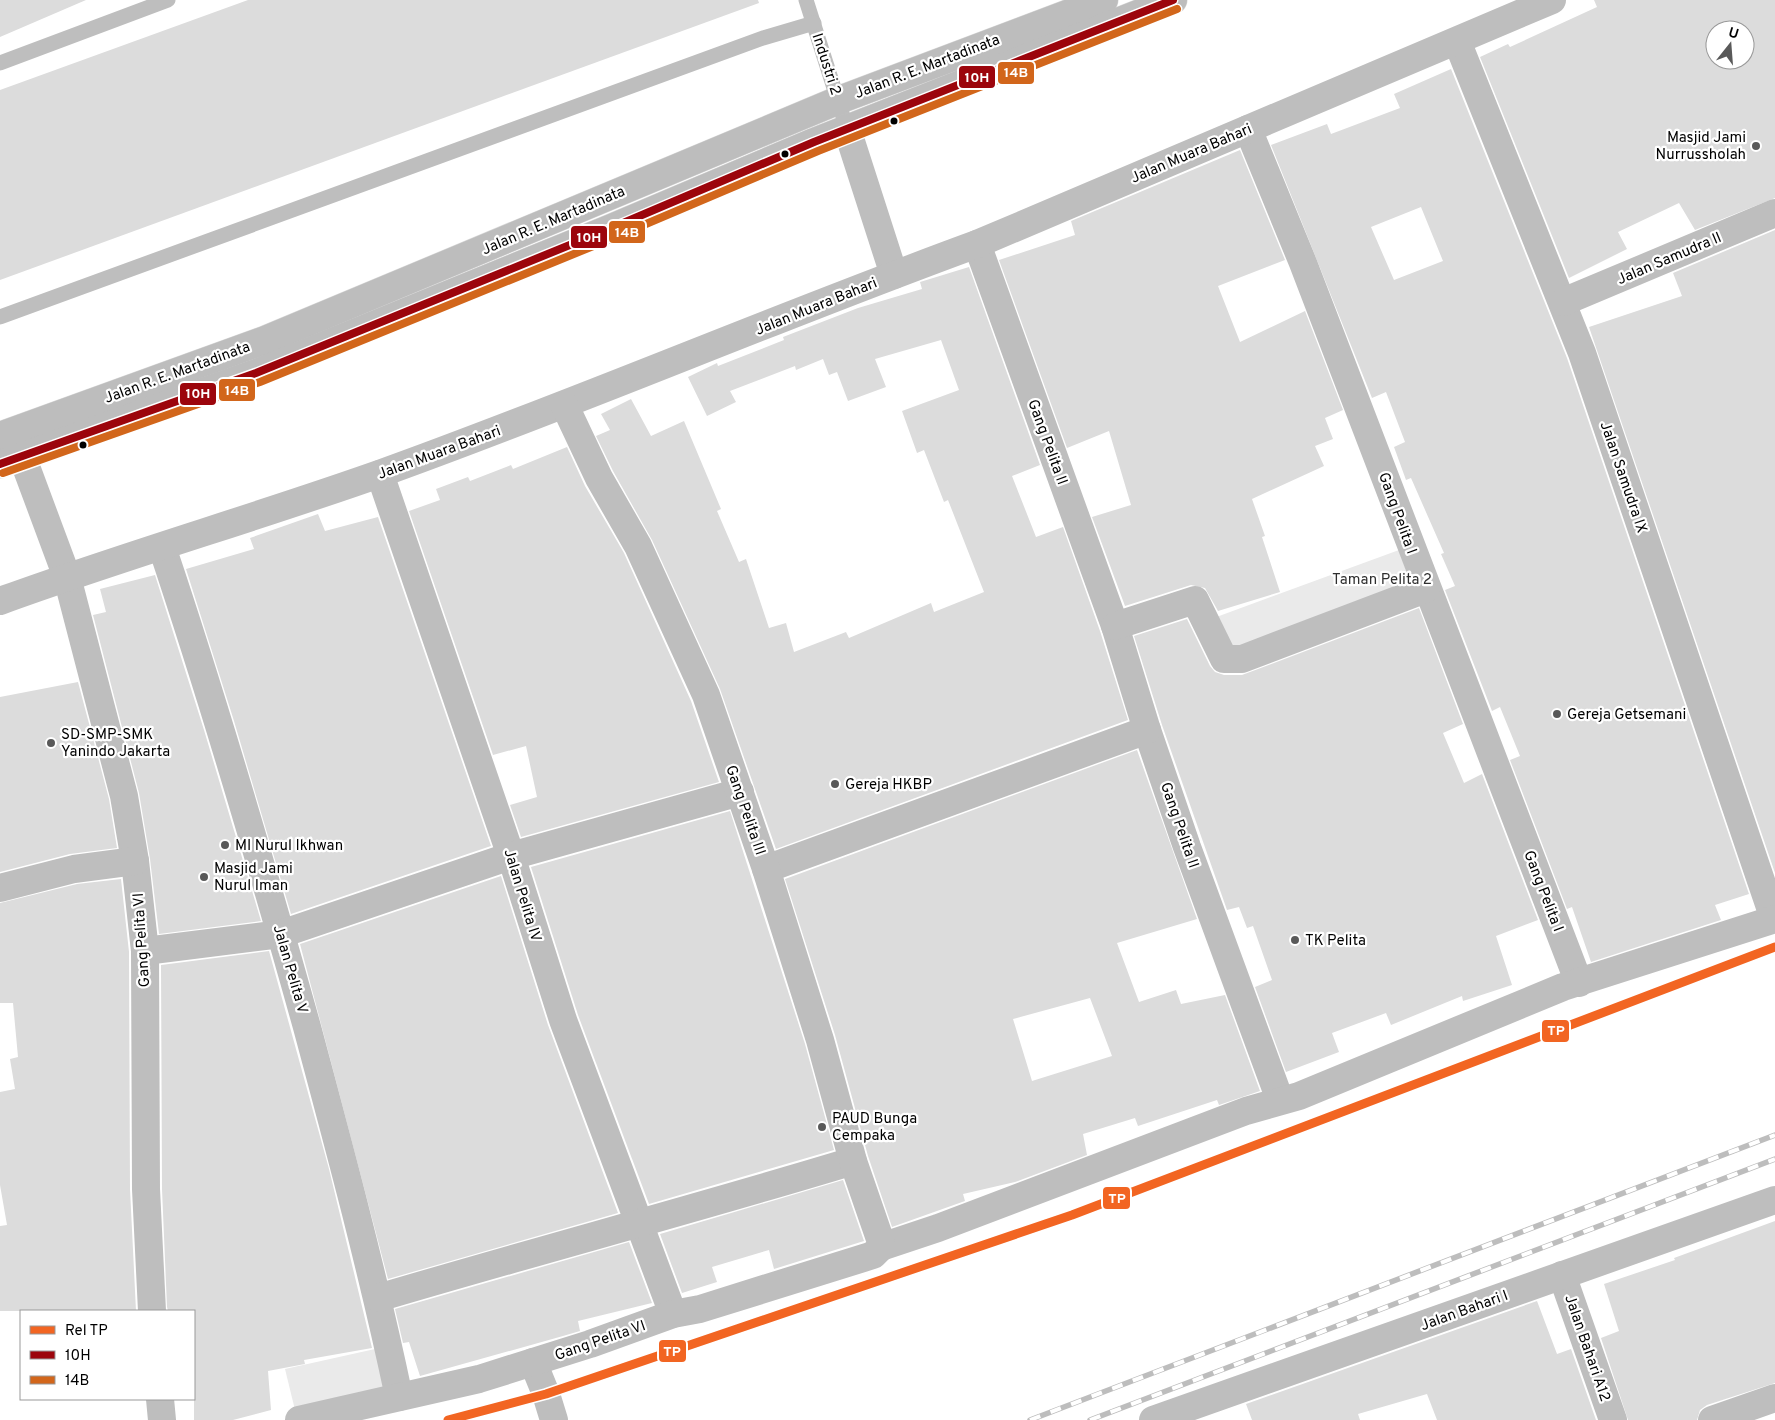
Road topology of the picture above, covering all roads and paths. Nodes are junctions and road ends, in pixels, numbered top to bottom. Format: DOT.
graph roads {
  1 [pos="168,0"];
  2 [pos="806,0"];
  3 [pos="1104,0"];
  4 [pos="1173,0"];
  5 [pos="1552,0"];
  6 [pos="814,23"];
  7 [pos="1456,41"];
  8 [pos="0,63"];
  9 [pos="839,100"];
  10 [pos="847,129"];
  11 [pos="1248,129"];
  12 [pos="1775,213"];
  13 [pos="977,244"];
  14 [pos="894,275"];
  15 [pos="1563,302"];
  16 [pos="0,317"];
  17 [pos="565,406"];
  18 [pos="0,436"];
  19 [pos="11,460"];
  20 [pos="380,474"];
  21 [pos="162,547"];
  22 [pos="67,577"];
  23 [pos="1426,589"];
  24 [pos="0,601"];
  25 [pos="1115,626"];
  26 [pos="1147,730"];
  27 [pos="740,792"];
  28 [pos="511,856"];
  29 [pos="135,861"];
  30 [pos="766,868"];
  31 [pos="0,888"];
  32 [pos="1774,919"];
  33 [pos="281,934"];
  34 [pos="145,952"];
  35 [pos="1579,982"];
  36 [pos="1280,1100"];
  37 [pos="853,1161"];
  38 [pos="1775,1200"];
  39 [pos="638,1225"];
  40 [pos="879,1240"];
  41 [pos="1562,1275"];
  42 [pos="378,1298"];
  43 [pos="152,1310"];
  44 [pos="673,1314"];
  45 [pos="532,1362"];
  46 [pos="399,1398"];
  47 [pos="1775,1398"];
  48 [pos="160,1400"];
  49 [pos="162,1420"];
  50 [pos="299,1420"];
  51 [pos="554,1420"];
  52 [pos="1153,1420"];
  53 [pos="1613,1420"];
  54 [pos="1712,1420"];
  1 -- 8 [label="lane"];
  2 -- 6 [label="lane, Industri 2"];
  3 -- 9 [label="highway, Jalan R. E. Martadinata"];
  4 -- 10 [label="highway, Jalan R. E. Martadinata"];
  5 -- 7 [label="street, Jalan Muara Bahari"];
  6 -- 9 [label="lane, Industri 2"];
  6 -- 16 [label="lane"];
  7 -- 11 [label="street, Jalan Muara Bahari"];
  7 -- 15 [label="street, Jalan Samudra IX"];
  9 -- 10 [label="lane, Industri 2"];
  9 -- 18 [label="highway, Jalan R. E. Martadinata"];
  10 -- 14 [label="street"];
  10 -- 19 [label="highway, Jalan R. E. Martadinata"];
  11 -- 13 [label="street, Jalan Muara Bahari"];
  11 -- 23 [label="street, Gang Pelita I"];
  12 -- 15 [label="street, Jalan Samudra II"];
  13 -- 14 [label="street, Jalan Muara Bahari"];
  13 -- 25 [label="street, Gang Pelita II"];
  14 -- 17 [label="street, Jalan Muara Bahari"];
  15 -- 32 [label="street, Jalan Samudra IX"];
  17 -- 20 [label="street, Jalan Muara Bahari"];
  17 -- 27 [label="street, Gang Pelita III"];
  19 -- 22 [label="street"];
  20 -- 21 [label="street, Jalan Muara Bahari"];
  20 -- 28 [label="street, Jalan Pelita IV"];
  21 -- 22 [label="street, Jalan Muara Bahari"];
  21 -- 33 [label="street, Jalan Pelita V"];
  22 -- 24 [label="street, Jalan Muara Bahari"];
  22 -- 29 [label="street, Gang Pelita VI"];
  23 -- 25 [label="street"];
  23 -- 35 [label="street, Gang Pelita I"];
  25 -- 26 [label="street, Gang Pelita II"];
  26 -- 30 [label="street"];
  26 -- 36 [label="street, Gang Pelita II"];
  27 -- 28 [label="street"];
  27 -- 30 [label="street, Gang Pelita III"];
  28 -- 33 [label="street"];
  28 -- 39 [label="street, Jalan Pelita IV"];
  29 -- 31 [label="street"];
  29 -- 34 [label="street, Gang Pelita VI"];
  30 -- 37 [label="street, Gang Pelita III"];
  32 -- 35 [label="street"];
  33 -- 34 [label="street"];
  33 -- 42 [label="street, Jalan Pelita V"];
  34 -- 43 [label="street, Gang Pelita VI"];
  35 -- 36 [label="street"];
  36 -- 40 [label="street, Gang Pelita VI"];
  37 -- 39 [label="street"];
  37 -- 40 [label="street, Gang Pelita III"];
  38 -- 41 [label="street, Jalan Bahari I"];
  39 -- 42 [label="street"];
  39 -- 44 [label="street, Jalan Pelita IV"];
  40 -- 44 [label="street, Gang Pelita VI"];
  41 -- 52 [label="street, Jalan Bahari I"];
  41 -- 53 [label="street, Jalan Bahari A12"];
  42 -- 46 [label="street, Jalan Pelita V"];
  44 -- 45 [label="street, Gang Pelita VI"];
  45 -- 46 [label="street, Gang Pelita VI"];
  45 -- 51 [label="street"];
  46 -- 50 [label="street, Gang Pelita VI"];
  47 -- 54 [label="street"];
  48 -- 49 [label="street"];
}
